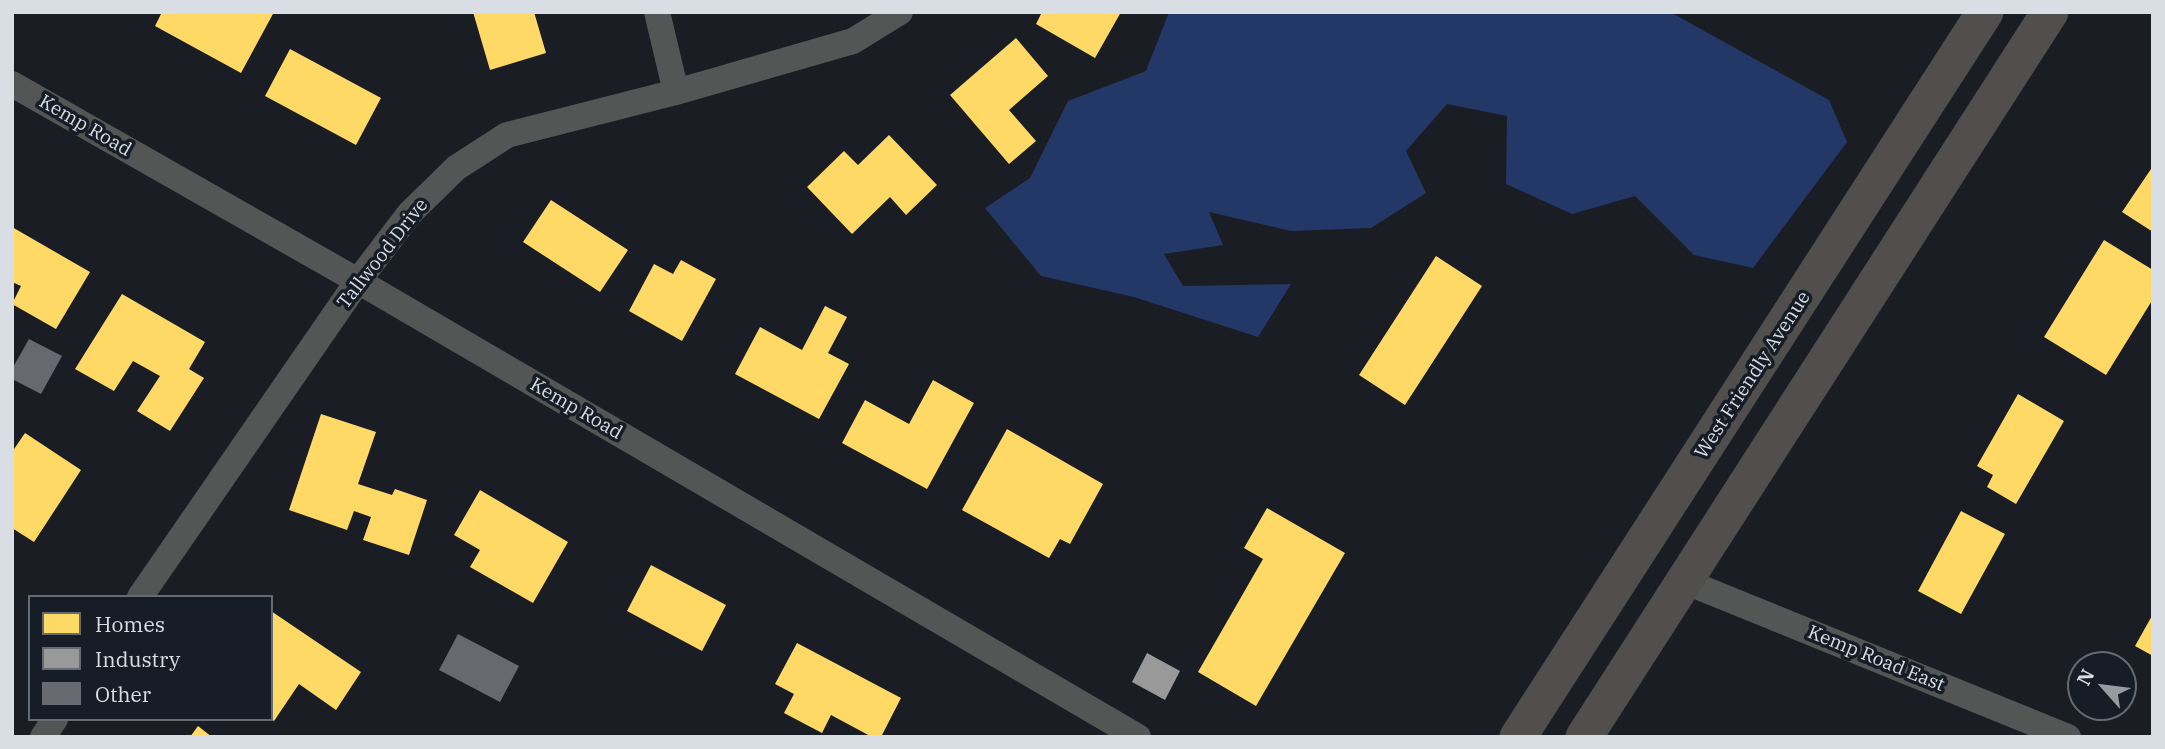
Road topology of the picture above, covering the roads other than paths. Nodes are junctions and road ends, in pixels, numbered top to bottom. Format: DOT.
graph roads {
  1 [pos="657,12"];
  2 [pos="900,12"];
  3 [pos="1985,12"];
  4 [pos="2050,12"];
  5 [pos="12,84"];
  6 [pos="676,92"];
  7 [pos="358,281"];
  8 [pos="1684,581"];
  9 [pos="141,595"];
  10 [pos="54,721"];
  11 [pos="43,737"];
  12 [pos="1138,737"];
  13 [pos="1518,737"];
  14 [pos="1584,737"];
  15 [pos="2068,737"];
  1 -- 6 [label="street"];
  2 -- 6 [label="street, Tallwood Drive"];
  3 -- 13 [label="main road, West Friendly Avenue"];
  4 -- 8 [label="main road"];
  5 -- 7 [label="street, Kemp Road"];
  6 -- 7 [label="street, Tallwood Drive"];
  7 -- 9 [label="street, Tallwood Drive"];
  7 -- 12 [label="street, Kemp Road"];
  8 -- 14 [label="main road"];
  8 -- 15 [label="street, Kemp Road East"];
  10 -- 11 [label="street"];
}
